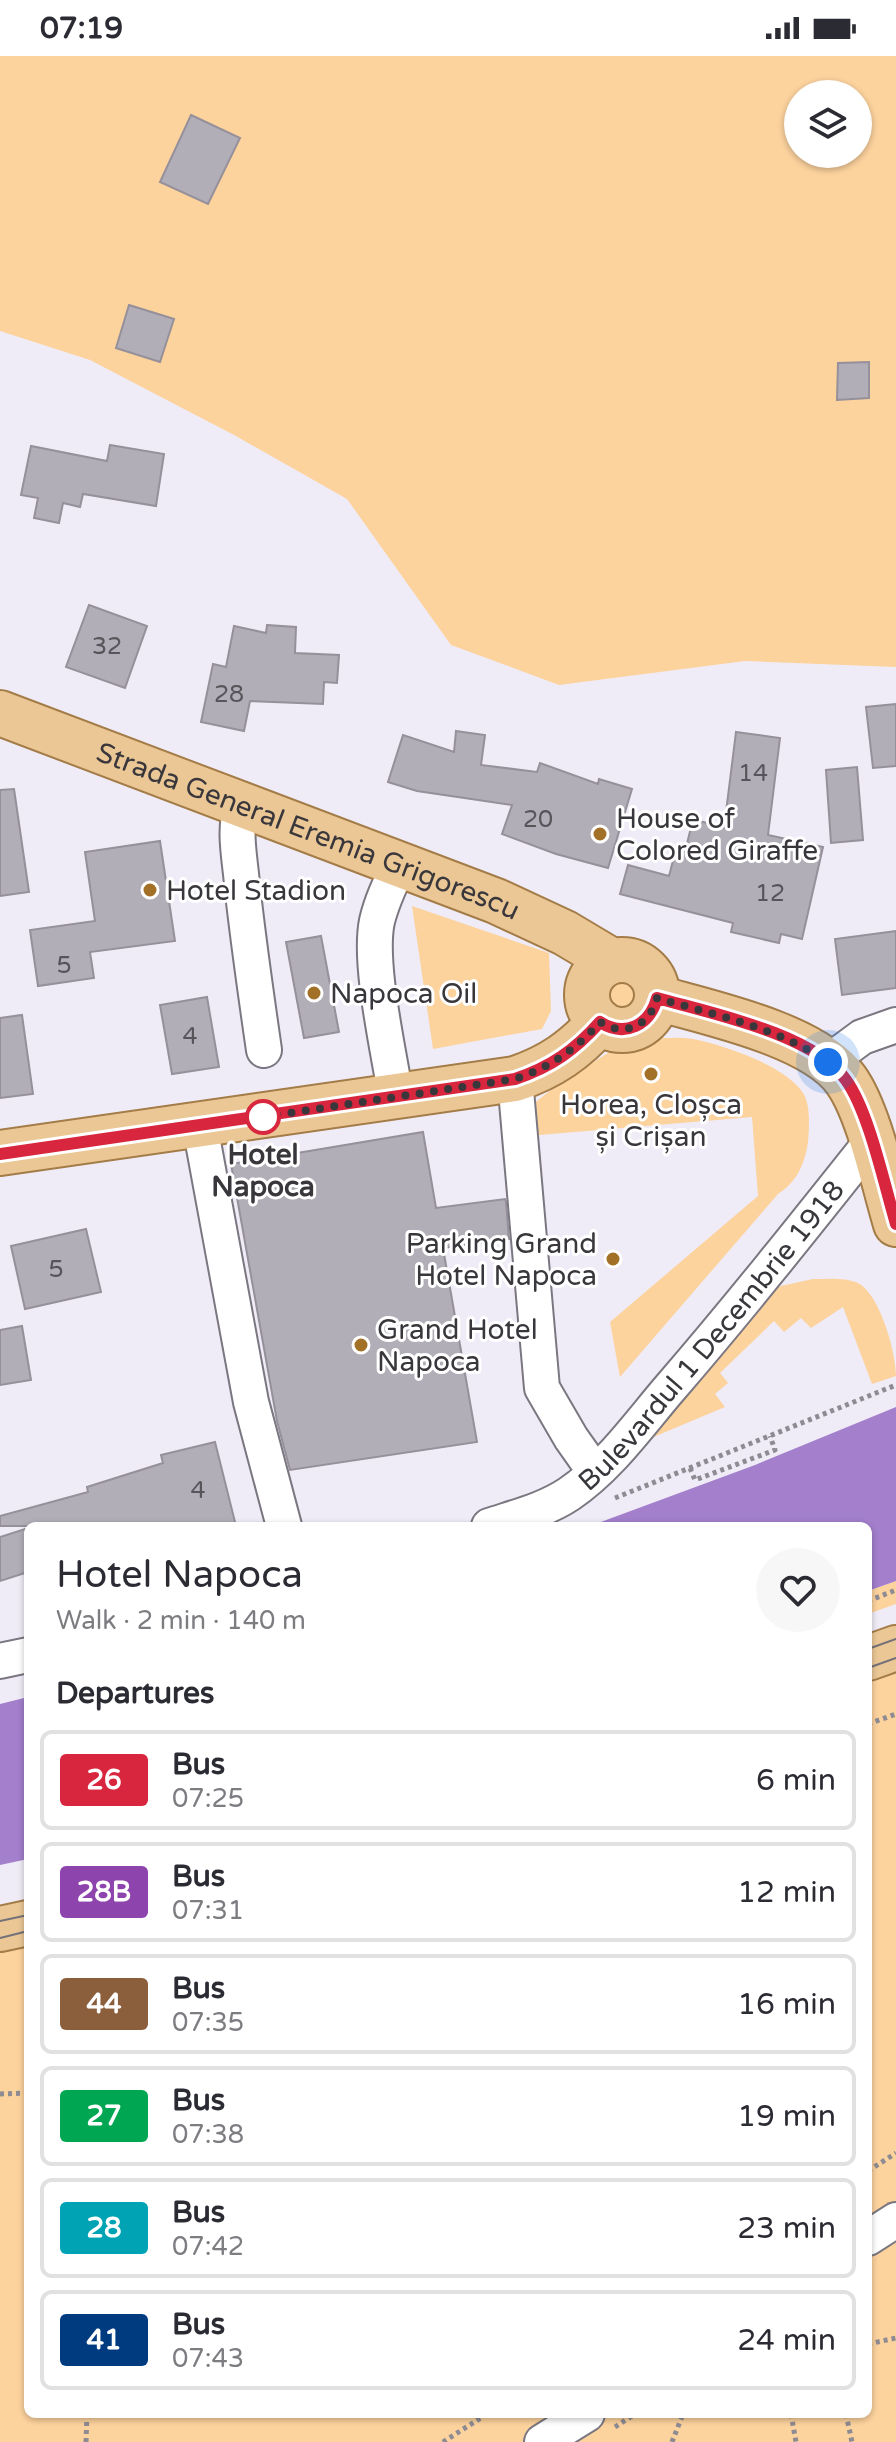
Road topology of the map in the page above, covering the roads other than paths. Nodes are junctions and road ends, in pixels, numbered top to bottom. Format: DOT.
graph roads {
  1 [pos="0,713"];
  2 [pos="242,805"];
  3 [pos="400,863"];
  4 [pos="612,961"];
  5 [pos="657,998"];
  6 [pos="600,1022"];
  7 [pos="896,1025"];
  8 [pos="264,1050"];
  9 [pos="828,1062"];
  10 [pos="515,1079"];
  11 [pos="396,1098"];
  12 [pos="200,1126"];
  13 [pos="871,1142"];
  14 [pos="0,1153"];
  15 [pos="896,1224"];
  16 [pos="602,1486"];
  17 [pos="283,1522"];
  18 [pos="500,1522"];
  19 [pos="896,1648"];
  20 [pos="24,1656"];
  21 [pos="872,1657"];
  22 [pos="0,1661"];
  23 [pos="24,1924"];
  24 [pos="0,1929"];
  25 [pos="896,2220"];
  26 [pos="872,2235"];
  27 [pos="581,2418"];
  28 [pos="542,2442"];
  1 -- 2 [label="main road, Strada General Eremia Grigorescu"];
  2 -- 3 [label="main road, Strada General Eremia Grigorescu"];
  2 -- 8 [label="street"];
  3 -- 4 [label="main road, Strada General Eremia Grigorescu"];
  3 -- 11 [label="street"];
  4 -- 5 [label="main road"];
  4 -- 6 [label="main road"];
  5 -- 6 [label="main road"];
  5 -- 9 [label="main road"];
  6 -- 10 [label="main road"];
  7 -- 9 [label="street"];
  9 -- 13 [label="main road"];
  10 -- 11 [label="main road"];
  10 -- 16 [label="street"];
  11 -- 12 [label="main road"];
  12 -- 14 [label="main road"];
  12 -- 17 [label="street"];
  13 -- 15 [label="main road"];
  13 -- 16 [label="street, Bulevardul 1 Decembrie 1918"];
  16 -- 18 [label="street, Bulevardul 1 Decembrie 1918"];
  19 -- 21 [label="main road"];
  20 -- 22 [label="street"];
  23 -- 24 [label="main road"];
  25 -- 26 [label="street"];
  27 -- 28 [label="street"];
}
